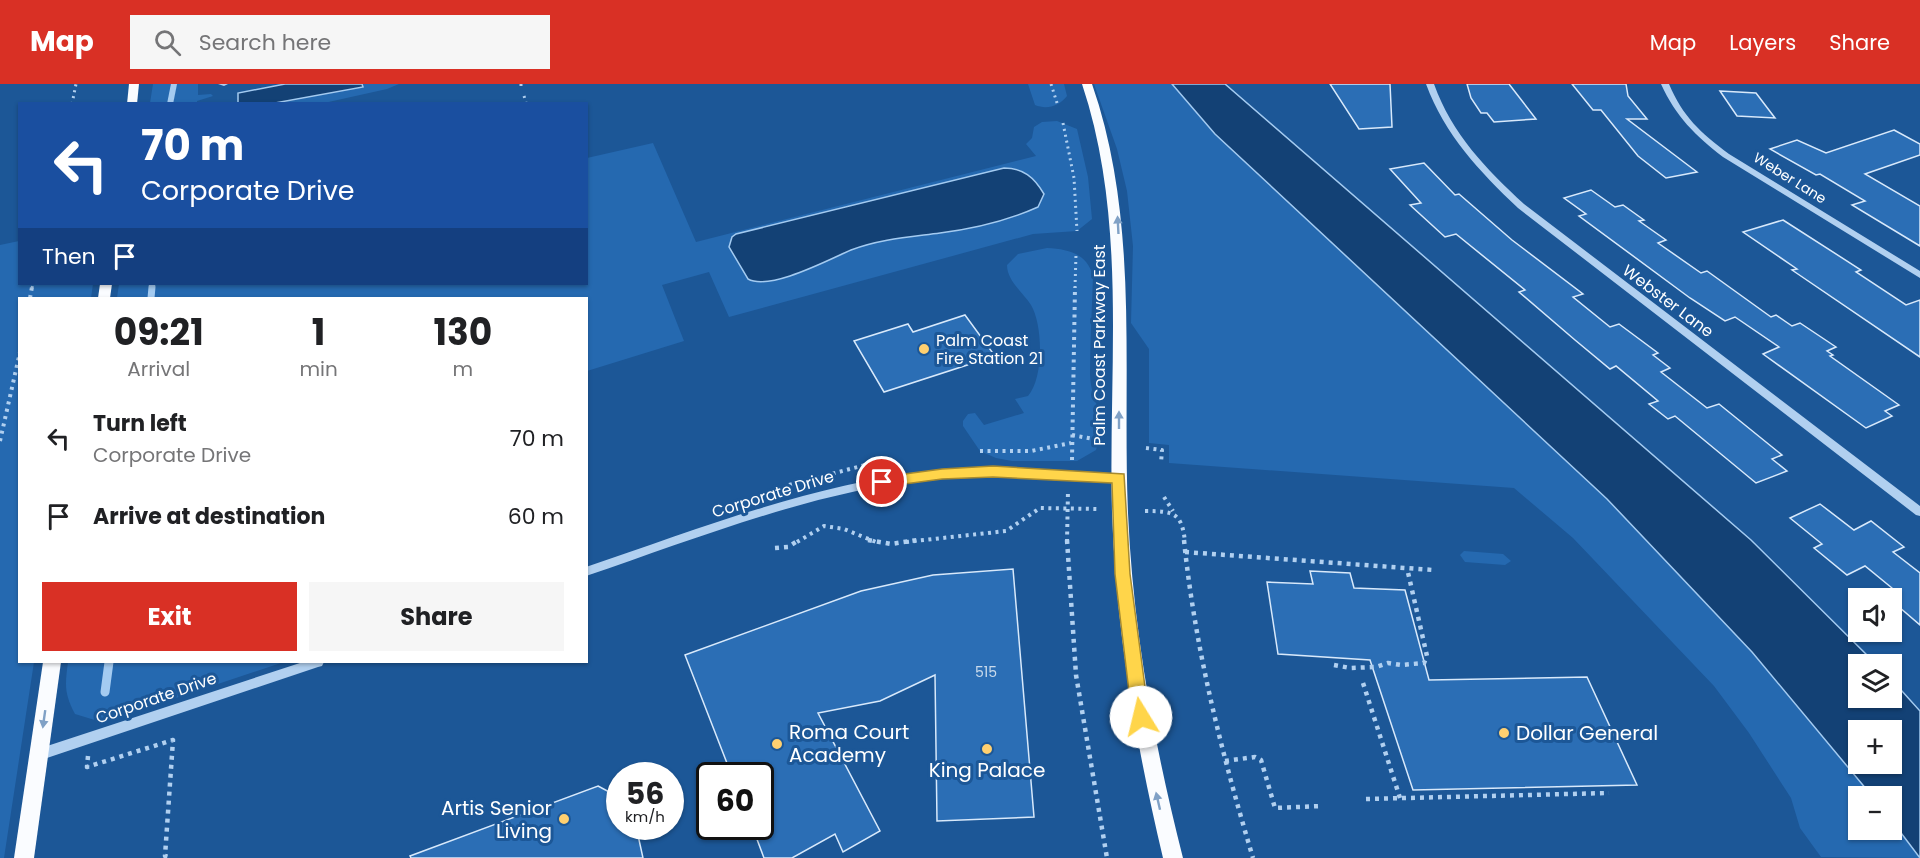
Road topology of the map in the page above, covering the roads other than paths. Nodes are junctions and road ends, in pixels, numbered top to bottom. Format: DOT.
graph roads {
  1 [pos="134,84"];
  2 [pos="1087,84"];
  3 [pos="1430,84"];
  4 [pos="1665,84"];
  5 [pos="132,102"];
  6 [pos="1920,275"];
  7 [pos="1119,478"];
  8 [pos="1920,512"];
  9 [pos="588,571"];
  10 [pos="52,663"];
  11 [pos="315,663"];
  12 [pos="39,755"];
  13 [pos="24,858"];
  14 [pos="1173,858"];
  1 -- 5 [label="main road"];
  7 -- 2 [label="main road, Palm Coast Parkway East, one-way"];
  3 -- 8 [label="street, Webster Lane"];
  4 -- 6 [label="street, Weber Lane"];
  7 -- 9 [label="street, Corporate Drive"];
  14 -- 7 [label="main road, Palm Coast Parkway East, one-way"];
  10 -- 12 [label="main road, one-way"];
  11 -- 12 [label="street, Corporate Drive"];
  12 -- 13 [label="main road"];
}
